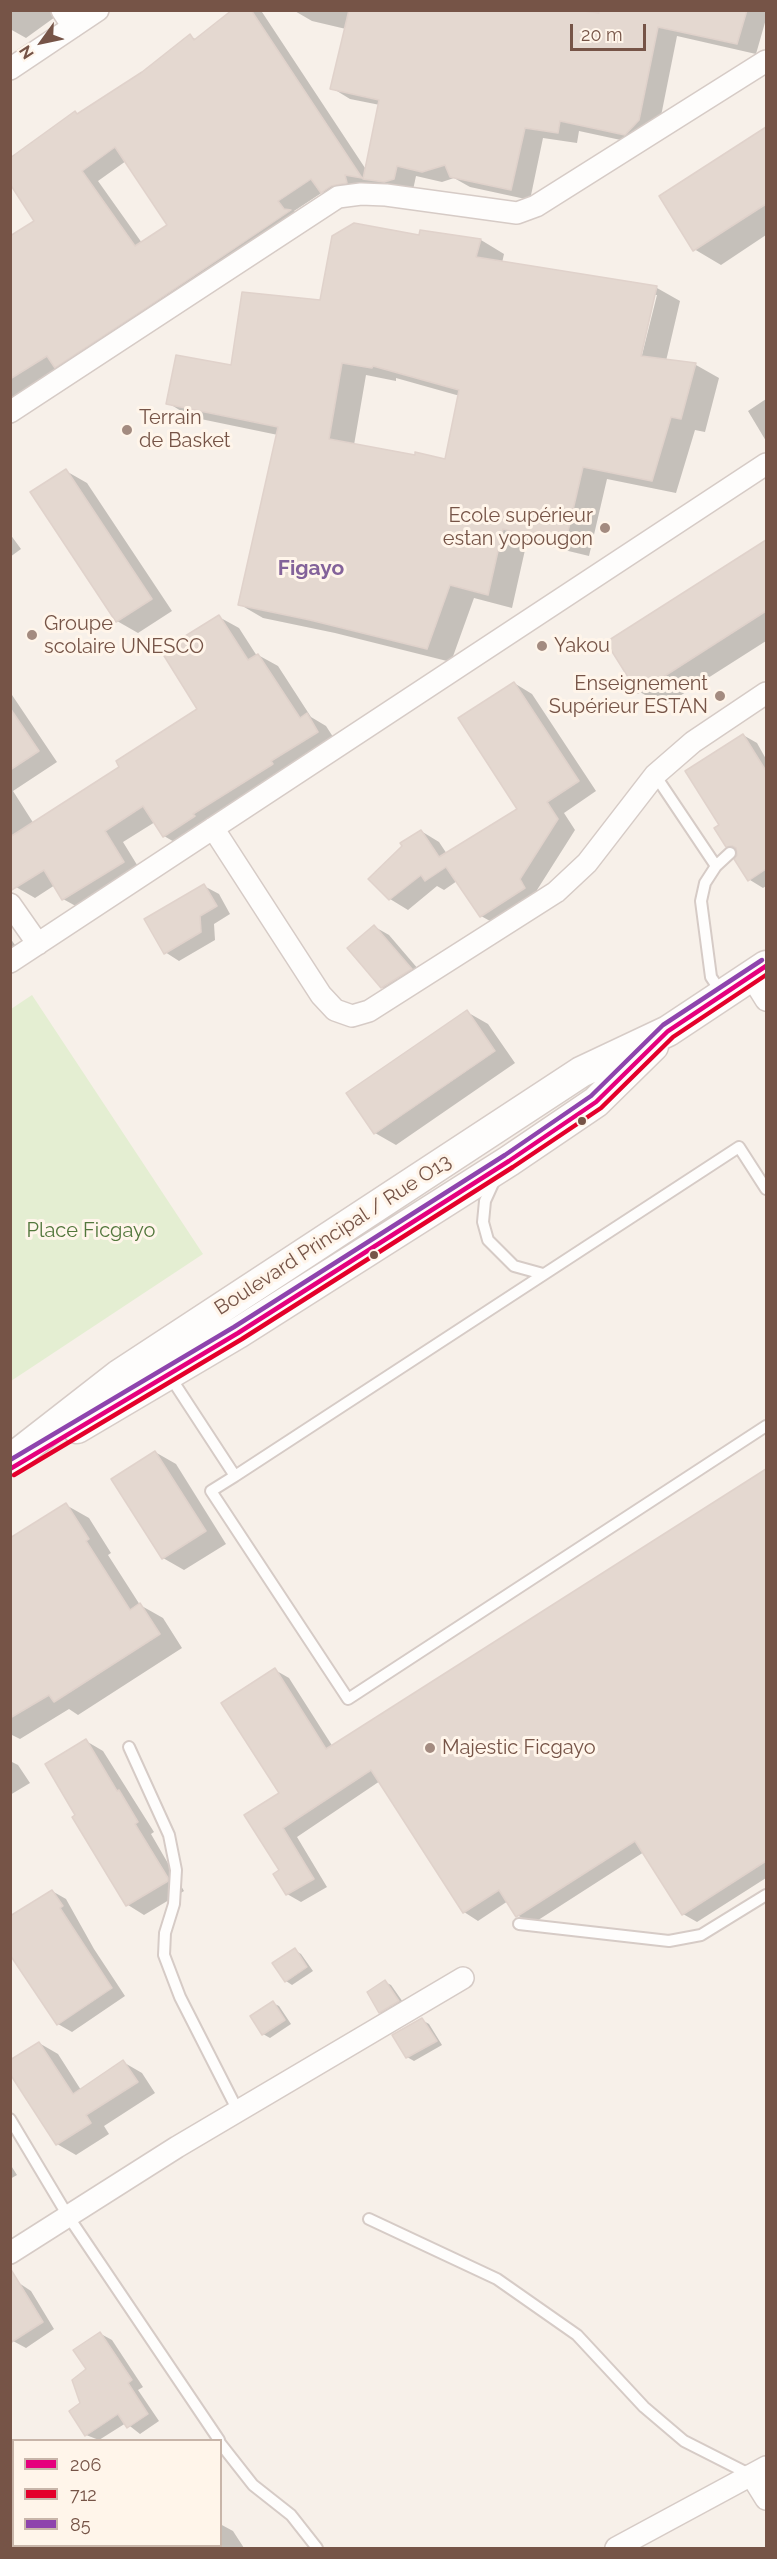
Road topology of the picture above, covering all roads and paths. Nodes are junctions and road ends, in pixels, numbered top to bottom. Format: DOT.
graph roads {
  1 [pos="98,10"];
  2 [pos="67,19"];
  3 [pos="766,61"];
  4 [pos="10,69"];
  5 [pos="10,412"];
  6 [pos="766,464"];
  7 [pos="765,696"];
  8 [pos="655,775"];
  9 [pos="213,828"];
  10 [pos="730,853"];
  11 [pos="716,866"];
  12 [pos="10,904"];
  13 [pos="38,944"];
  14 [pos="10,962"];
  15 [pos="761,980"];
  16 [pos="722,995"];
  17 [pos="668,1031"];
  18 [pos="509,1161"];
  19 [pos="766,1189"];
  20 [pos="543,1274"];
  21 [pos="169,1375"];
  22 [pos="766,1426"];
  23 [pos="10,1460"];
  24 [pos="10,1469"];
  25 [pos="235,1476"];
  26 [pos="129,1747"];
  27 [pos="766,1895"];
  28 [pos="519,1924"];
  29 [pos="463,1978"];
  30 [pos="238,2111"];
  31 [pos="10,2119"];
  32 [pos="68,2216"];
  33 [pos="369,2219"];
  34 [pos="10,2253"];
  35 [pos="218,2439"];
  36 [pos="222,2445"];
  37 [pos="759,2471"];
  38 [pos="766,2499"];
  39 [pos="317,2548"];
  40 [pos="616,2548"];
  1 -- 2 [label="street"];
  2 -- 4 [label="street"];
  3 -- 5 [label="street"];
  6 -- 9 [label="street"];
  7 -- 8 [label="street"];
  8 -- 9 [label="street"];
  8 -- 11 [label="lane"];
  9 -- 13 [label="street"];
  10 -- 11 [label="lane"];
  11 -- 16 [label="lane"];
  12 -- 13 [label="street"];
  13 -- 14 [label="street"];
  15 -- 16 [label="main road, Boulevard Principal / Rue O13"];
  16 -- 17 [label="main road, Boulevard Principal / Rue O13"];
  17 -- 18 [label="main road, Boulevard Principal / Rue O13"];
  17 -- 23 [label="main road, Boulevard Principal / Rue O13"];
  18 -- 20 [label="lane"];
  18 -- 21 [label="main road, Boulevard Principal / Rue O13"];
  19 -- 20 [label="lane"];
  20 -- 25 [label="lane"];
  21 -- 24 [label="main road, Boulevard Principal / Rue O13"];
  21 -- 25 [label="lane"];
  22 -- 25 [label="lane"];
  26 -- 30 [label="lane"];
  27 -- 28 [label="lane"];
  29 -- 30 [label="street"];
  30 -- 32 [label="street"];
  31 -- 32 [label="lane"];
  32 -- 34 [label="street"];
  32 -- 35 [label="lane"];
  33 -- 37 [label="lane"];
  36 -- 39 [label="lane"];
  37 -- 38 [label="street"];
  37 -- 40 [label="street"];
}
